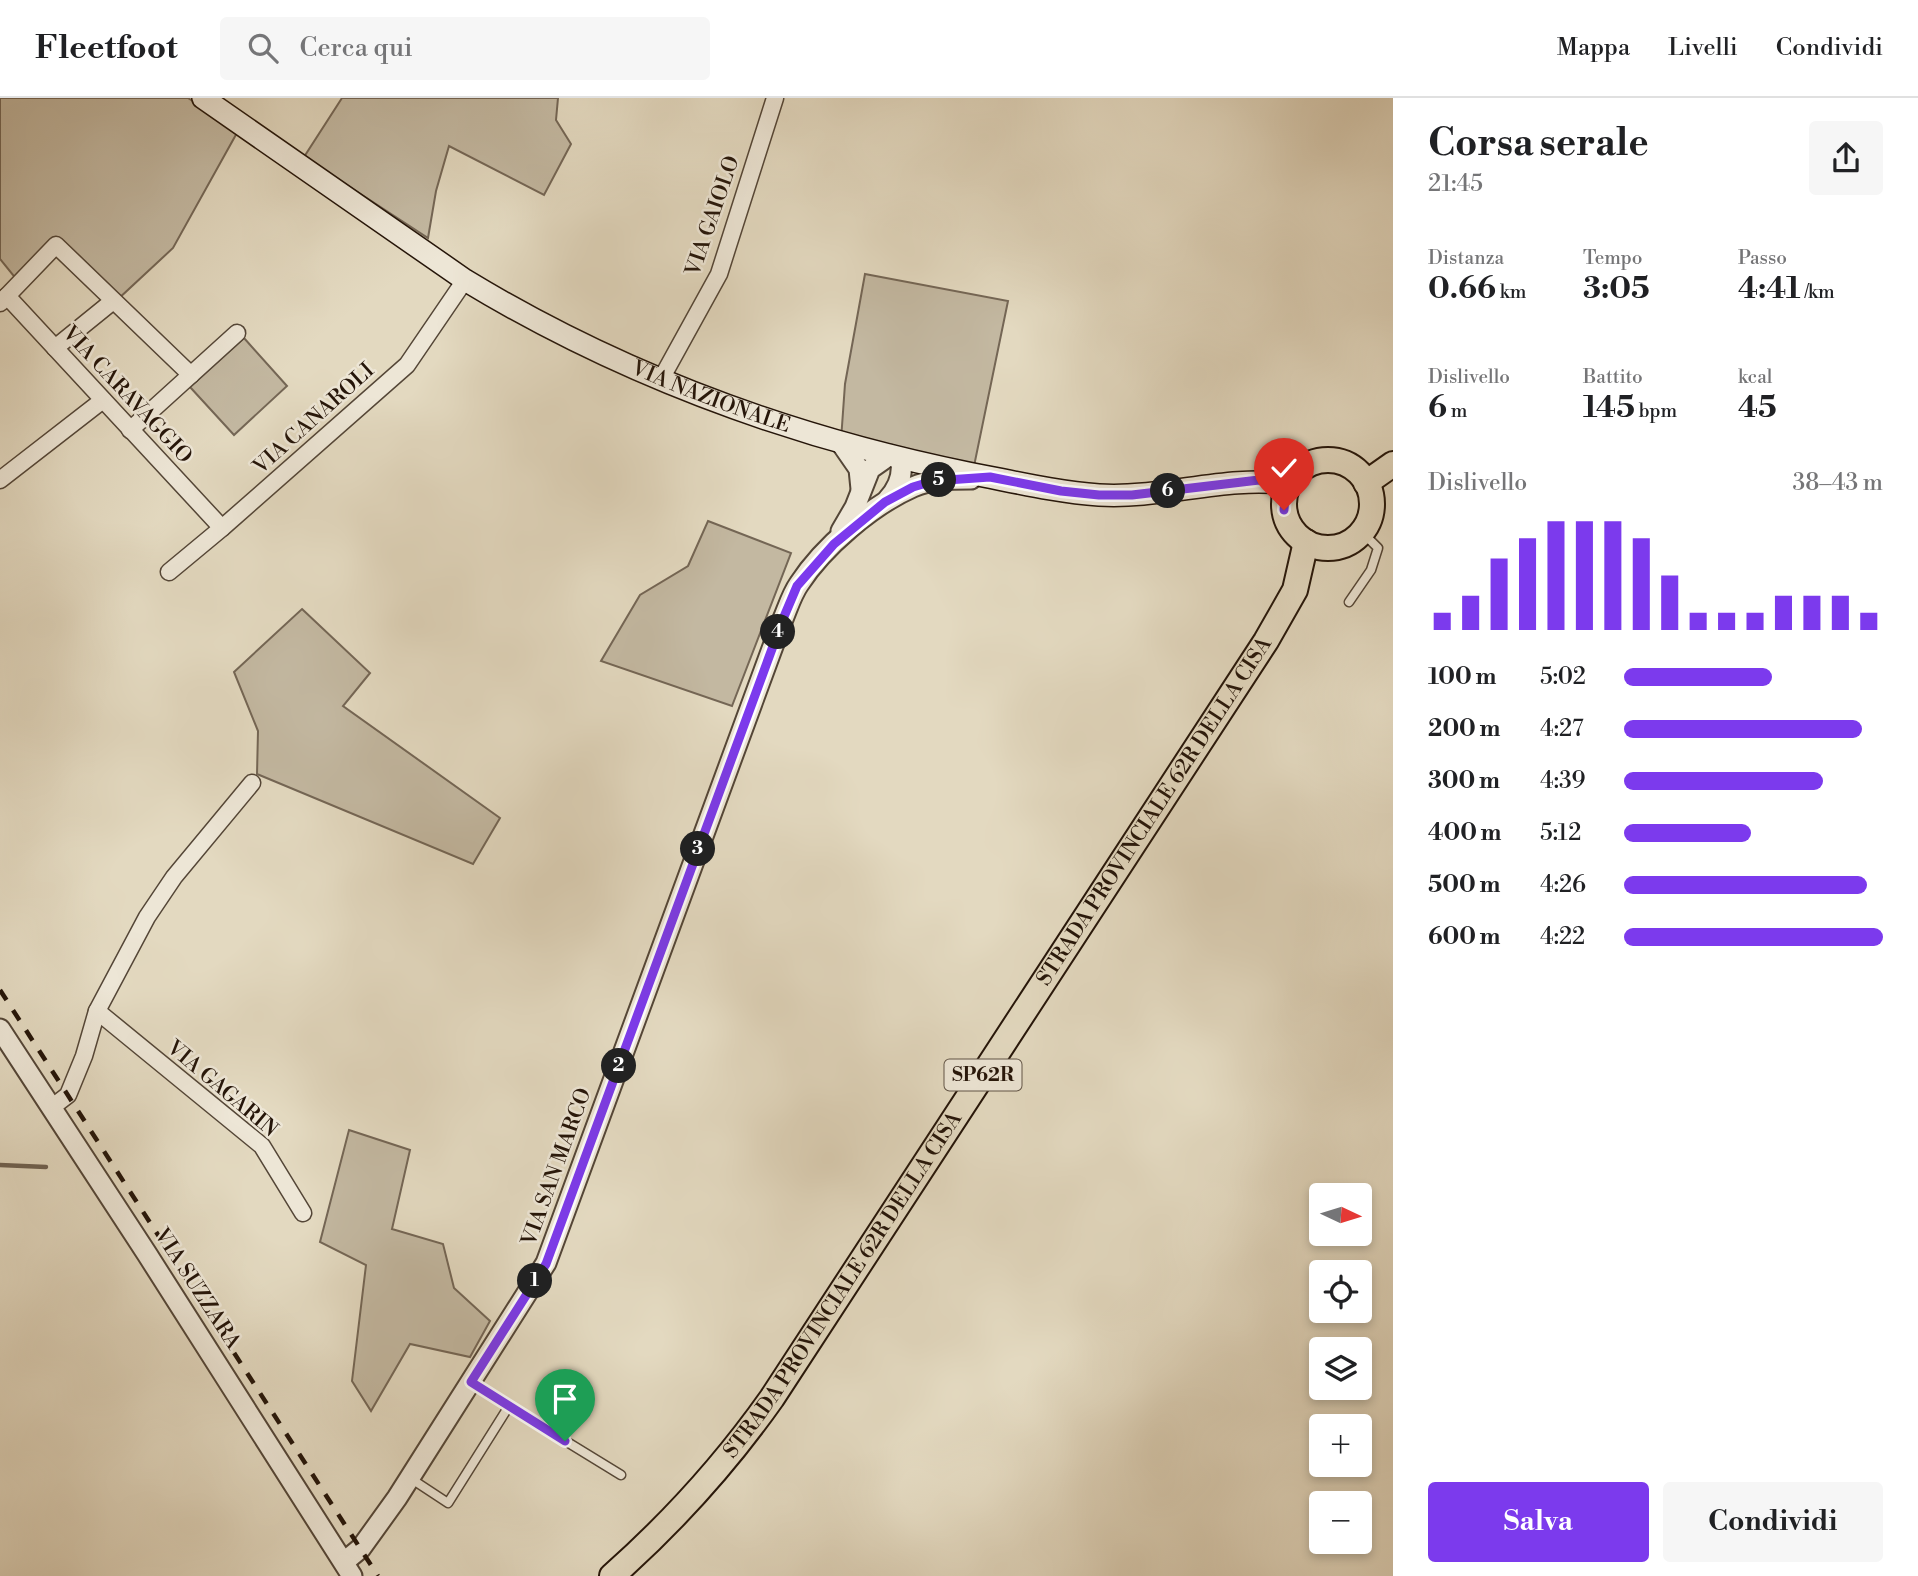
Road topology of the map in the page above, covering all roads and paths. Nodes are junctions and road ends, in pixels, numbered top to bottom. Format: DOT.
graph roads {
  1 [pos="775,98"];
  2 [pos="214,101"];
  3 [pos="465,279"];
  4 [pos="4,299"];
  5 [pos="113,301"];
  6 [pos="237,333"];
  7 [pos="55,348"];
  8 [pos="191,375"];
  9 [pos="660,381"];
  10 [pos="103,400"];
  11 [pos="130,430"];
  12 [pos="841,443"];
  13 [pos="895,457"];
  14 [pos="1393,464"];
  15 [pos="990,477"];
  16 [pos="0,480"];
  17 [pos="1366,483"];
  18 [pos="1289,484"];
  19 [pos="860,493"];
  20 [pos="885,502"];
  21 [pos="222,528"];
  22 [pos="1362,532"];
  23 [pos="1306,542"];
  24 [pos="834,544"];
  25 [pos="169,572"];
  26 [pos="1349,602"];
  27 [pos="251,783"];
  28 [pos="97,1011"];
  29 [pos="0,1029"];
  30 [pos="51,1108"];
  31 [pos="303,1213"];
  32 [pos="471,1382"];
  33 [pos="509,1406"];
  34 [pos="621,1475"];
  35 [pos="410,1478"];
  36 [pos="343,1572"];
  37 [pos="612,1576"];
  1 -- 9 [label="street, VIA GAIOLO"];
  2 -- 3 [label="main road, VIA NAZIONALE"];
  3 -- 9 [label="main road, VIA NAZIONALE"];
  3 -- 21 [label="street, VIA CANAROLI"];
  4 -- 5 [label="street"];
  4 -- 7 [label="street, VIA CARAVAGGIO"];
  5 -- 7 [label="street"];
  5 -- 8 [label="street"];
  6 -- 8 [label="street"];
  7 -- 10 [label="street, VIA CARAVAGGIO"];
  8 -- 11 [label="street"];
  9 -- 12 [label="main road, VIA NAZIONALE"];
  10 -- 11 [label="street, VIA CARAVAGGIO"];
  10 -- 16 [label="street"];
  11 -- 21 [label="street, VIA CARAVAGGIO"];
  12 -- 13 [label="main road, VIA NAZIONALE"];
  12 -- 19 [label="street"];
  13 -- 15 [label="main road, VIA NAZIONALE"];
  13 -- 19 [label="street, VIA SAN MARCO"];
  13 -- 20 [label="street, VIA SAN MARCO"];
  14 -- 17 [label="main road"];
  15 -- 18 [label="main road, VIA NAZIONALE"];
  15 -- 20 [label="street, VIA SAN MARCO"];
  17 -- 18 [label="main road"];
  17 -- 22 [label="main road"];
  18 -- 23 [label="main road"];
  19 -- 24 [label="street, VIA SAN MARCO"];
  20 -- 24 [label="street, VIA SAN MARCO"];
  21 -- 25 [label="street, VIA CANAROLI"];
  22 -- 23 [label="main road"];
  22 -- 26 [label="lane"];
  23 -- 37 [label="main road, STRADA PROVINCIALE 62R DELLA CISA / SP62R"];
  24 -- 32 [label="street, VIA SAN MARCO"];
  27 -- 28 [label="street"];
  28 -- 30 [label="street"];
  28 -- 31 [label="street, VIA GAGARIN"];
  29 -- 30 [label="street, VIA SUZZARA"];
  30 -- 36 [label="street, VIA SUZZARA"];
  32 -- 33 [label="lane"];
  32 -- 35 [label="street, VIA SAN MARCO"];
  33 -- 34 [label="lane"];
  33 -- 35 [label="lane"];
  35 -- 36 [label="street, VIA SAN MARCO"];
}
